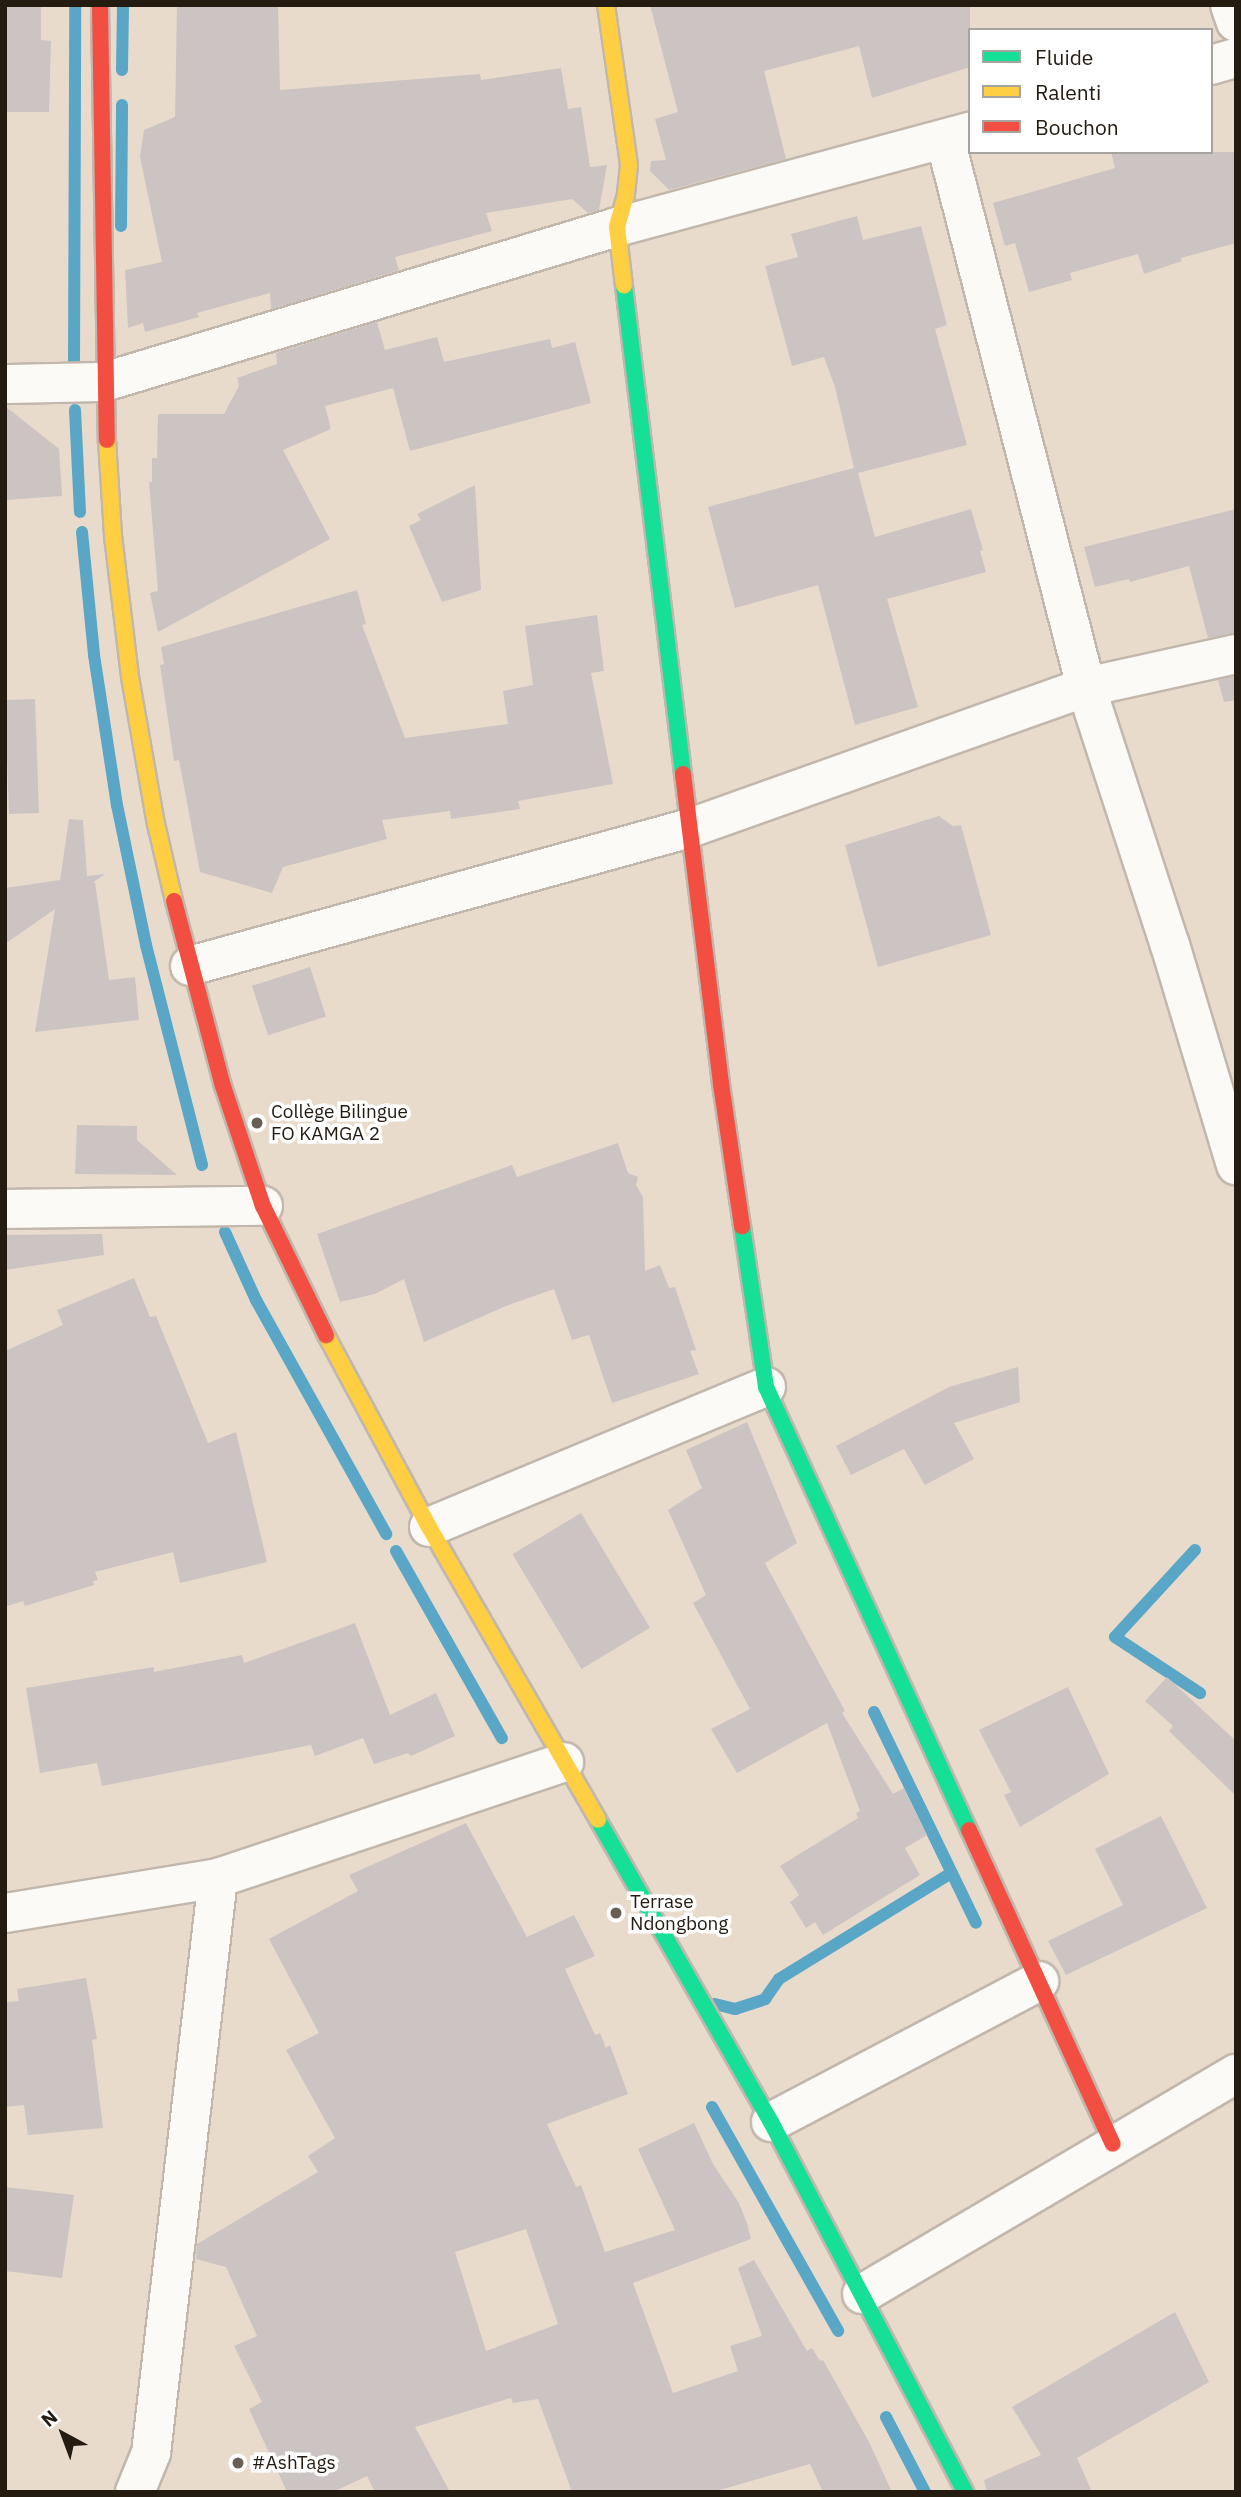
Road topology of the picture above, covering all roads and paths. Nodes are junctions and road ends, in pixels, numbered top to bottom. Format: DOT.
graph roads {
  1 [pos="100,5"];
  2 [pos="606,5"];
  3 [pos="1230,5"];
  4 [pos="1236,22"];
  5 [pos="1236,58"];
  6 [pos="1213,64"];
  7 [pos="958,136"];
  8 [pos="617,227"];
  9 [pos="104,382"];
  10 [pos="5,384"];
  11 [pos="1236,654"];
  12 [pos="1086,687"];
  13 [pos="690,828"];
  14 [pos="190,966"];
  15 [pos="1236,1165"];
  16 [pos="263,1206"];
  17 [pos="5,1209"];
  18 [pos="766,1387"];
  19 [pos="429,1527"];
  20 [pos="564,1762"];
  21 [pos="218,1878"];
  22 [pos="5,1913"];
  23 [pos="1039,1981"];
  24 [pos="1236,2074"];
  25 [pos="771,2122"];
  26 [pos="1113,2144"];
  27 [pos="862,2294"];
  28 [pos="135,2492"];
  29 [pos="965,2492"];
  1 -- 9 [label="main road"];
  2 -- 8 [label="main road"];
  3 -- 4 [label="street"];
  5 -- 6 [label="street"];
  7 -- 8 [label="street"];
  7 -- 12 [label="street"];
  8 -- 9 [label="street"];
  8 -- 13 [label="main road"];
  9 -- 10 [label="street"];
  9 -- 14 [label="main road"];
  11 -- 12 [label="street"];
  12 -- 13 [label="street"];
  12 -- 15 [label="street"];
  13 -- 14 [label="street"];
  13 -- 18 [label="main road"];
  14 -- 16 [label="main road"];
  16 -- 17 [label="street"];
  16 -- 19 [label="main road"];
  18 -- 19 [label="street"];
  18 -- 23 [label="main road"];
  19 -- 20 [label="main road"];
  20 -- 21 [label="street"];
  20 -- 25 [label="main road"];
  21 -- 22 [label="street"];
  21 -- 28 [label="street"];
  23 -- 25 [label="street"];
  23 -- 26 [label="main road"];
  24 -- 26 [label="street"];
  25 -- 27 [label="main road"];
  26 -- 27 [label="street"];
  27 -- 29 [label="main road"];
}
